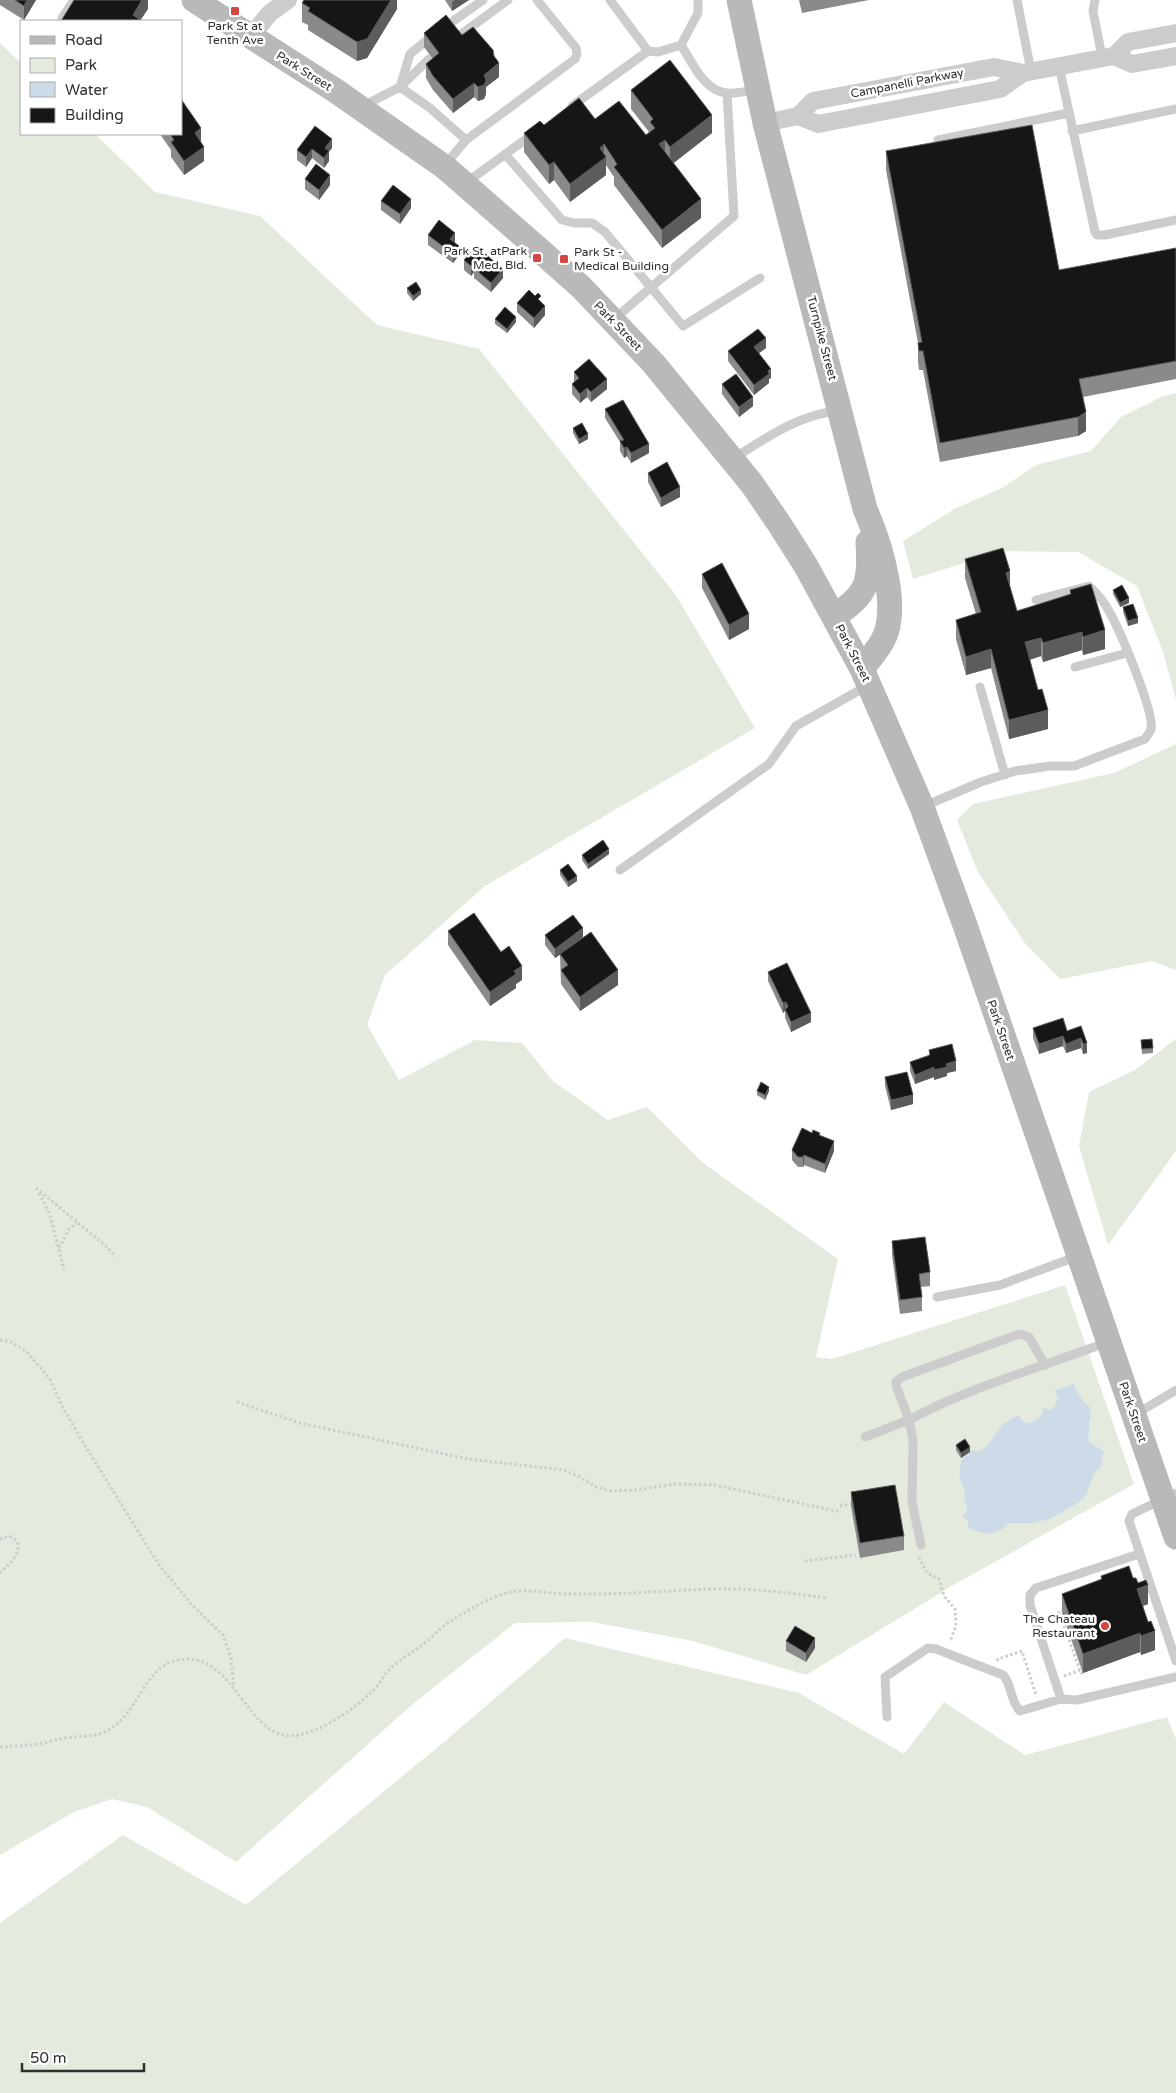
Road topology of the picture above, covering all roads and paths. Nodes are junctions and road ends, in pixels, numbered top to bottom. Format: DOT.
graph roads {
  1 [pos="74,0"];
  2 [pos="194,0"];
  3 [pos="288,0"];
  4 [pos="483,0"];
  5 [pos="508,0"];
  6 [pos="536,0"];
  7 [pos="610,0"];
  8 [pos="698,0"];
  9 [pos="739,0"];
  10 [pos="1017,0"];
  11 [pos="1095,0"];
  12 [pos="62,18"];
  13 [pos="1176,32"];
  14 [pos="250,37"];
  15 [pos="456,38"];
  16 [pos="681,45"];
  17 [pos="648,51"];
  18 [pos="1176,56"];
  19 [pos="1108,57"];
  20 [pos="429,59"];
  21 [pos="1059,66"];
  22 [pos="1027,72"];
  23 [pos="400,87"];
  24 [pos="758,89"];
  25 [pos="727,93"];
  26 [pos="360,107"];
  27 [pos="1176,109"];
  28 [pos="1069,113"];
  29 [pos="561,114"];
  30 [pos="765,123"];
  31 [pos="545,126"];
  32 [pos="1072,131"];
  33 [pos="466,140"];
  34 [pos="938,140"];
  35 [pos="505,154"];
  36 [pos="444,166"];
  37 [pos="465,184"];
  38 [pos="1176,220"];
  39 [pos="760,278"];
  40 [pos="651,288"];
  41 [pos="613,320"];
  42 [pos="841,410"];
  43 [pos="732,460"];
  44 [pos="865,510"];
  45 [pos="1036,600"];
  46 [pos="834,616"];
  47 [pos="1127,653"];
  48 [pos="1075,667"];
  49 [pos="866,677"];
  50 [pos="980,687"];
  51 [pos="1005,775"];
  52 [pos="922,807"];
  53 [pos="620,870"];
  54 [pos="77,1223"];
  55 [pos="58,1249"];
  56 [pos="1080,1256"];
  57 [pos="116,1257"];
  58 [pos="64,1270"];
  59 [pos="937,1297"];
  60 [pos="0,1340"];
  61 [pos="1110,1341"];
  62 [pos="1045,1365"];
  63 [pos="1176,1390"];
  64 [pos="237,1402"];
  65 [pos="1134,1416"];
  66 [pos="909,1420"];
  67 [pos="865,1437"];
  68 [pos="1170,1496"];
  69 [pos="858,1503"];
  70 [pos="840,1506"];
  71 [pos="842,1512"];
  72 [pos="1176,1537"];
  73 [pos="0,1539"];
  74 [pos="919,1549"];
  75 [pos="1138,1554"];
  76 [pos="856,1555"];
  77 [pos="805,1561"];
  78 [pos="0,1573"];
  79 [pos="827,1598"];
  80 [pos="1068,1609"];
  81 [pos="948,1646"];
  82 [pos="1176,1662"];
  83 [pos="996,1664"];
  84 [pos="1080,1670"];
  85 [pos="1089,1670"];
  86 [pos="1176,1676"];
  87 [pos="234,1688"];
  88 [pos="1059,1694"];
  89 [pos="887,1717"];
  90 [pos="0,1747"];
  1 -- 12 [label="lane"];
  2 -- 14 [label="main road, Park Street"];
  3 -- 14 [label="street"];
  4 -- 23 [label="lane"];
  5 -- 15 [label="lane"];
  6 -- 33 [label="lane"];
  7 -- 17 [label="lane"];
  8 -- 16 [label="lane"];
  9 -- 24 [label="main road, Turnpike Street"];
  10 -- 22 [label="lane"];
  11 -- 19 [label="lane"];
  13 -- 19 [label="street, Campanelli Parkway"];
  14 -- 26 [label="main road, Park Street"];
  16 -- 17 [label="lane"];
  16 -- 25 [label="lane"];
  17 -- 29 [label="lane"];
  18 -- 19 [label="street, Campanelli Parkway"];
  19 -- 21 [label="street, Campanelli Parkway"];
  20 -- 23 [label="lane"];
  21 -- 22 [label="street, Campanelli Parkway"];
  21 -- 28 [label="lane"];
  22 -- 30 [label="street, Campanelli Parkway"];
  23 -- 26 [label="lane"];
  23 -- 33 [label="lane"];
  24 -- 25 [label="lane"];
  24 -- 30 [label="main road, Turnpike Street"];
  25 -- 40 [label="lane"];
  26 -- 36 [label="main road, Park Street"];
  27 -- 32 [label="lane"];
  28 -- 32 [label="lane"];
  28 -- 34 [label="lane"];
  30 -- 42 [label="main road, Turnpike Street"];
  31 -- 35 [label="lane"];
  32 -- 38 [label="lane"];
  33 -- 36 [label="lane"];
  35 -- 37 [label="lane"];
  35 -- 40 [label="lane"];
  36 -- 37 [label="main road, Park Street"];
  37 -- 41 [label="main road, Park Street"];
  39 -- 40 [label="lane"];
  40 -- 41 [label="lane"];
  41 -- 43 [label="main road, Park Street"];
  42 -- 43 [label="lane"];
  42 -- 44 [label="main road, Turnpike Street"];
  43 -- 46 [label="main road, Park Street"];
  44 -- 46 [label="main road"];
  44 -- 49 [label="main road, Turnpike Street"];
  45 -- 47 [label="lane"];
  46 -- 49 [label="main road, Park Street"];
  47 -- 48 [label="lane"];
  47 -- 51 [label="lane"];
  49 -- 52 [label="main road, Park Street"];
  49 -- 53 [label="lane"];
  50 -- 51 [label="lane"];
  51 -- 52 [label="lane"];
  52 -- 56 [label="main road, Park Street"];
  54 -- 55 [label="path"];
  54 -- 55 [label="path"];
  54 -- 57 [label="path"];
  55 -- 58 [label="path"];
  56 -- 59 [label="lane"];
  56 -- 61 [label="main road, Park Street"];
  60 -- 87 [label="path"];
  61 -- 62 [label="lane"];
  61 -- 65 [label="main road, Park Street"];
  62 -- 66 [label="lane"];
  62 -- 66 [label="lane"];
  63 -- 65 [label="lane"];
  64 -- 71 [label="path"];
  65 -- 68 [label="main road, Park Street"];
  66 -- 67 [label="lane"];
  66 -- 74 [label="lane"];
  68 -- 72 [label="main road, Park Street"];
  68 -- 75 [label="lane"];
  69 -- 70 [label="path"];
  73 -- 78 [label="path"];
  74 -- 81 [label="path"];
  75 -- 82 [label="lane"];
  75 -- 88 [label="lane"];
  76 -- 77 [label="path"];
  79 -- 87 [label="path"];
  80 -- 84 [label="path"];
  83 -- 88 [label="path"];
  84 -- 85 [label="path"];
  84 -- 88 [label="path"];
  86 -- 88 [label="lane"];
  87 -- 90 [label="path"];
  88 -- 89 [label="lane"];
}
